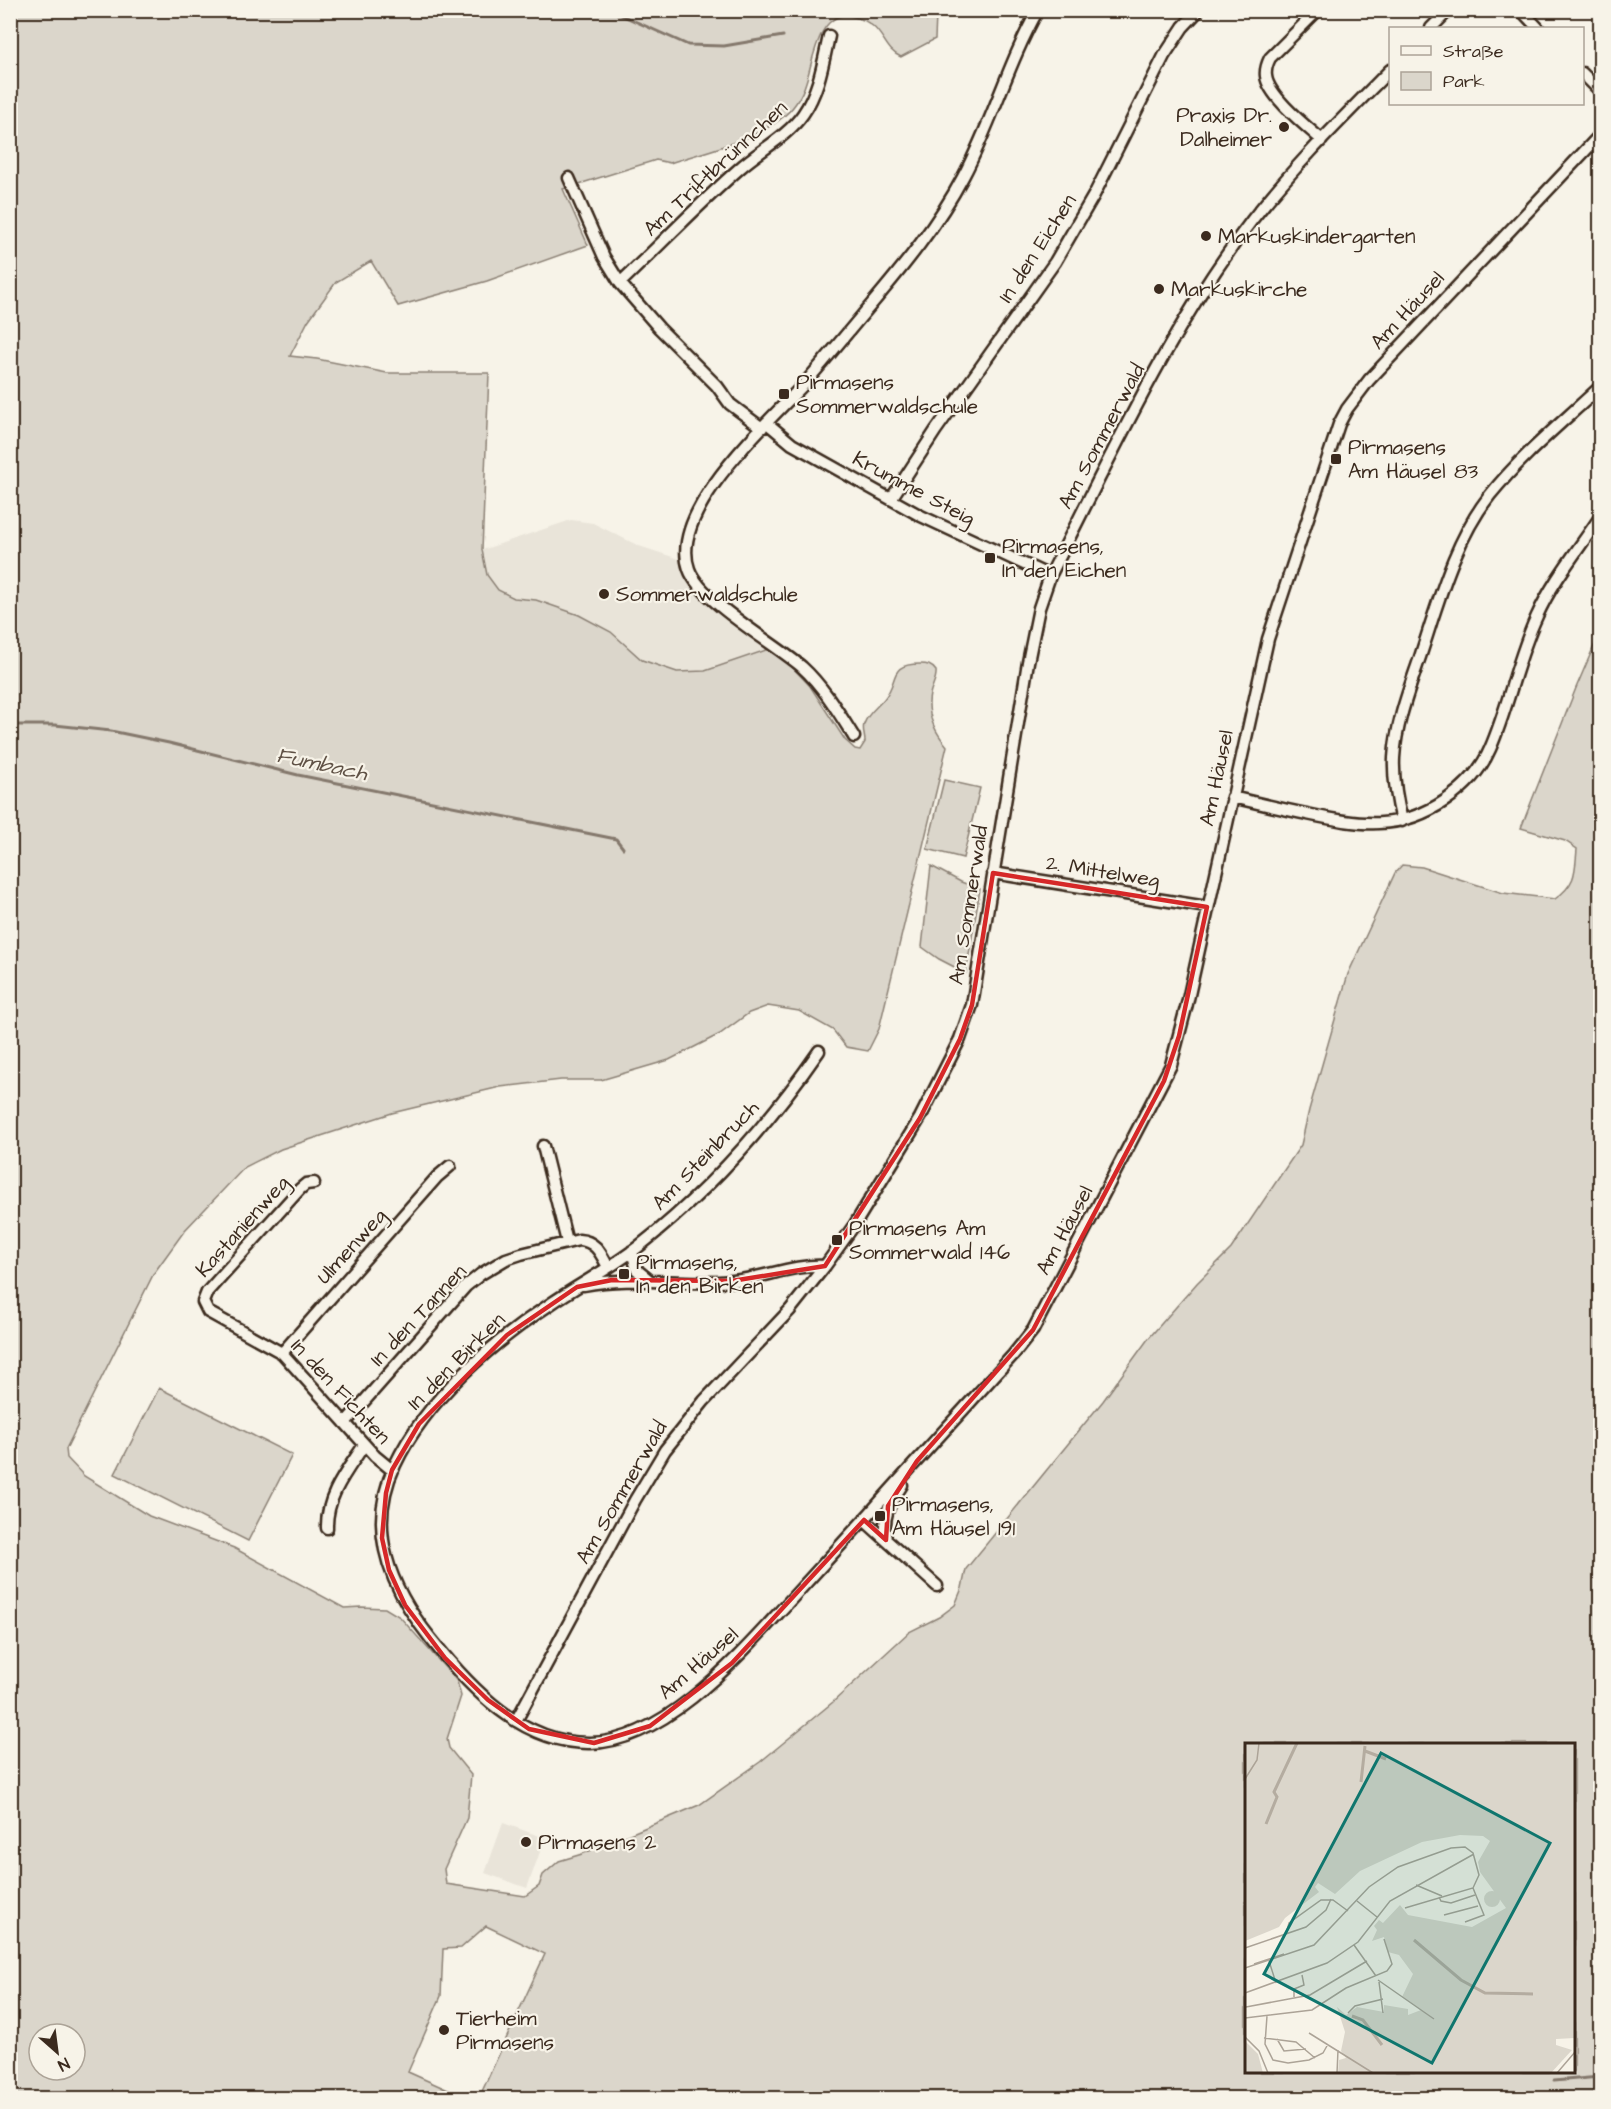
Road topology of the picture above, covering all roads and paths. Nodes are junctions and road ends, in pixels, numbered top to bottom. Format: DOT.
graph roads {
  1 [pos="1038,10"];
  2 [pos="1199,10"];
  3 [pos="1318,10"];
  4 [pos="1449,10"];
  5 [pos="1521,10"];
  6 [pos="1432,27"];
  7 [pos="1537,27"];
  8 [pos="828,36"];
  9 [pos="1389,71"];
  10 [pos="1584,75"];
  11 [pos="1600,91"];
  12 [pos="1600,135"];
  13 [pos="1322,140"];
  14 [pos="569,178"];
  15 [pos="620,283"];
  16 [pos="1600,387"];
  17 [pos="764,426"];
  18 [pos="891,499"];
  19 [pos="1600,516"];
  20 [pos="1050,576"];
  21 [pos="854,737"];
  22 [pos="1232,797"];
  23 [pos="1402,821"];
  24 [pos="993,873"];
  25 [pos="1208,907"];
  26 [pos="819,1051"];
  27 [pos="543,1146"];
  28 [pos="450,1166"];
  29 [pos="314,1183"];
  30 [pos="567,1242"];
  31 [pos="632,1251"];
  32 [pos="825,1266"];
  33 [pos="608,1267"];
  34 [pos="648,1279"];
  35 [pos="577,1287"];
  36 [pos="203,1302"];
  37 [pos="282,1353"];
  38 [pos="345,1423"];
  39 [pos="364,1445"];
  40 [pos="917,1461"];
  41 [pos="392,1470"];
  42 [pos="864,1520"];
  43 [pos="327,1528"];
  44 [pos="886,1540"];
  45 [pos="937,1586"];
  46 [pos="516,1721"];
  1 -- 17 [label="street"];
  2 -- 18 [label="street, In den Eichen"];
  3 -- 13 [label="street"];
  4 -- 6 [label="street"];
  5 -- 7 [label="street"];
  8 -- 15 [label="street, Am Triftbrünnchen"];
  9 -- 13 [label="street, Am Sommerwald"];
  10 -- 11 [label="street"];
  12 -- 22 [label="street, Am Häusel"];
  13 -- 20 [label="street, Am Sommerwald"];
  14 -- 15 [label="street, Krumme Steig"];
  15 -- 17 [label="street, Krumme Steig"];
  16 -- 23 [label="street"];
  17 -- 18 [label="street, Krumme Steig"];
  17 -- 21 [label="street"];
  18 -- 20 [label="street, Krumme Steig"];
  19 -- 23 [label="street"];
  20 -- 24 [label="street, Am Sommerwald"];
  22 -- 23 [label="street"];
  22 -- 25 [label="street, Am Häusel"];
  24 -- 25 [label="street, 2. Mittelweg"];
  24 -- 32 [label="street, Am Sommerwald"];
  25 -- 40 [label="street, Am Häusel"];
  26 -- 31 [label="street, Am Steinbruch"];
  27 -- 30 [label="street"];
  28 -- 37 [label="street, Ulmenweg"];
  29 -- 36 [label="street, Kastanienweg"];
  30 -- 33 [label="street, In den Tannen"];
  30 -- 38 [label="street, In den Tannen"];
  31 -- 33 [label="street, Am Steinbruch"];
  31 -- 34 [label="street"];
  32 -- 34 [label="street, In den Birken"];
  32 -- 46 [label="street, Am Sommerwald"];
  33 -- 35 [label="street, Am Steinbruch"];
  34 -- 35 [label="street, In den Birken"];
  35 -- 41 [label="street, In den Birken"];
  36 -- 37 [label="street, In den Fichten"];
  37 -- 38 [label="street, In den Fichten"];
  38 -- 39 [label="street, In den Fichten"];
  39 -- 41 [label="street, In den Fichten"];
  39 -- 43 [label="street"];
  40 -- 42 [label="street, Am Häusel"];
  40 -- 44 [label="street, Am Häusel"];
  41 -- 46 [label="street, In den Birken"];
  42 -- 44 [label="street"];
  42 -- 46 [label="street, Am Häusel"];
  44 -- 45 [label="street"];
}
